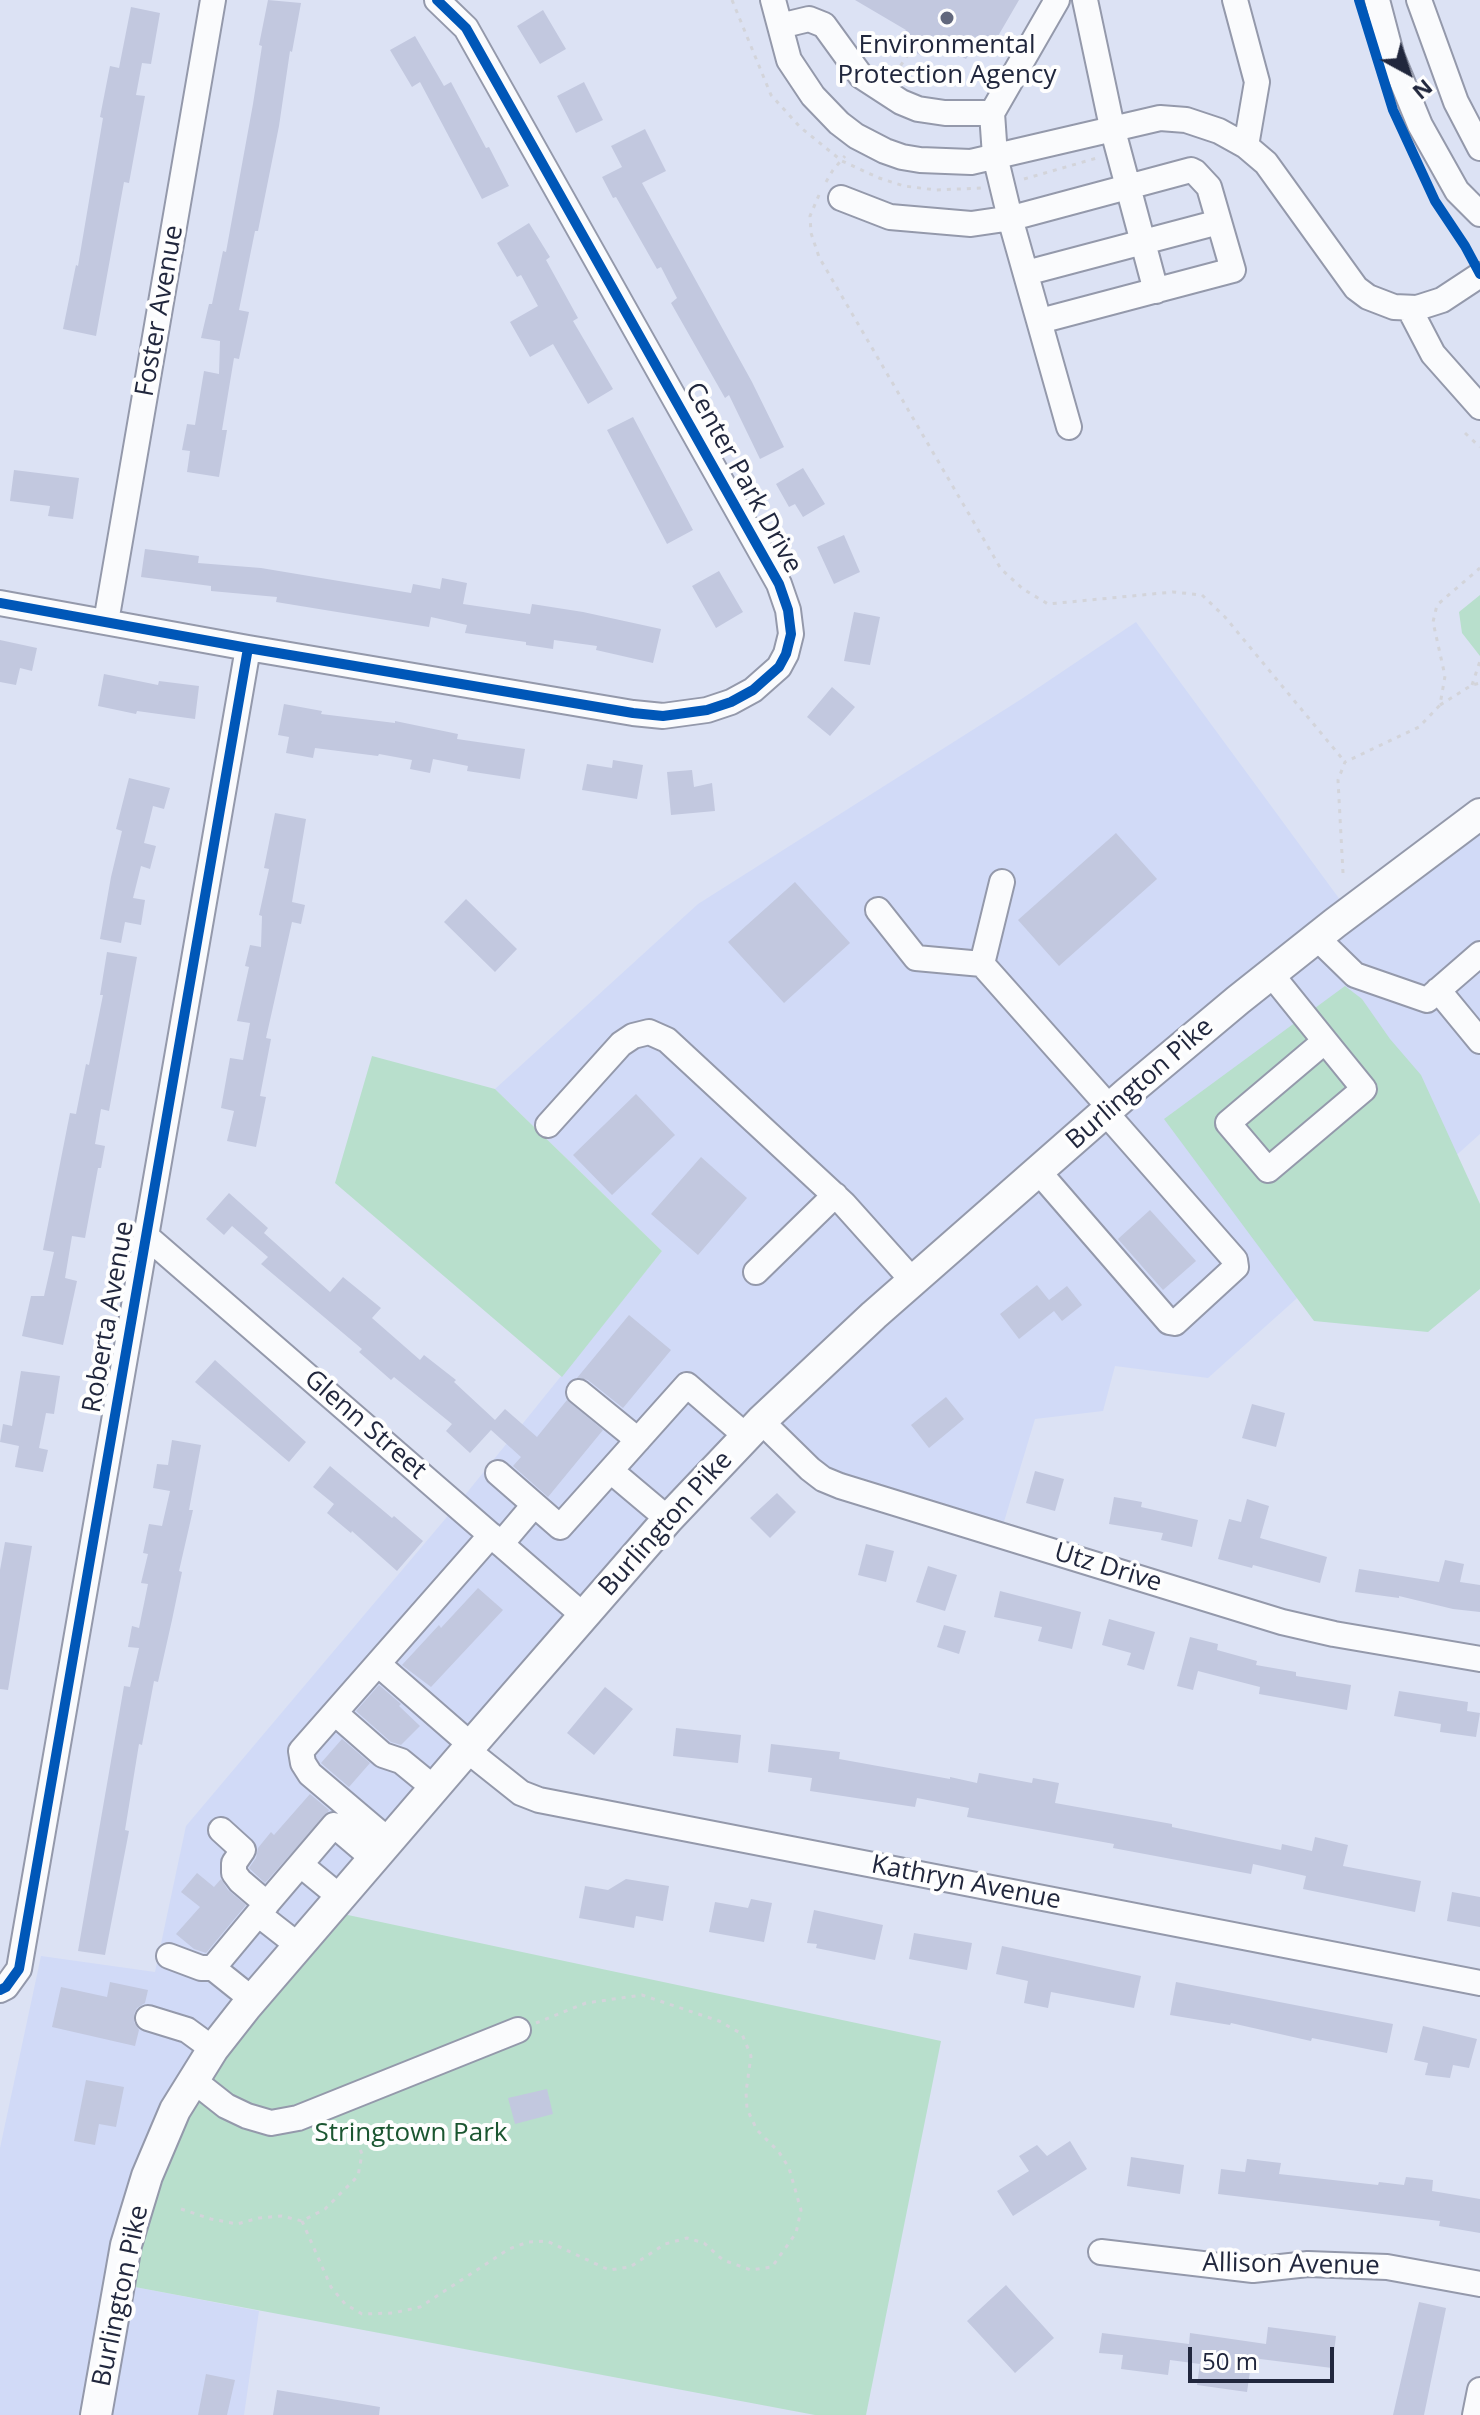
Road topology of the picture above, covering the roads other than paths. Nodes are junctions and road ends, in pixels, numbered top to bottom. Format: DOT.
graph roads {
  1 [pos="213,0"];
  2 [pos="437,0"];
  3 [pos="773,0"];
  4 [pos="1057,0"];
  5 [pos="1085,0"];
  6 [pos="1235,0"];
  7 [pos="1377,0"];
  8 [pos="1419,0"];
  9 [pos="780,26"];
  10 [pos="992,113"];
  11 [pos="1112,127"];
  12 [pos="1246,146"];
  13 [pos="1480,148"];
  14 [pos="995,156"];
  15 [pos="1128,187"];
  16 [pos="829,192"];
  17 [pos="1480,214"];
  18 [pos="1010,218"];
  19 [pos="1219,222"];
  20 [pos="1142,241"];
  21 [pos="1026,273"];
  22 [pos="1480,275"];
  23 [pos="1156,291"];
  24 [pos="1409,308"];
  25 [pos="1040,321"];
  26 [pos="1480,407"];
  27 [pos="1069,427"];
  28 [pos="0,603"];
  29 [pos="106,622"];
  30 [pos="248,648"];
  31 [pos="1480,814"];
  32 [pos="1002,882"];
  33 [pos="878,910"];
  34 [pos="1317,938"];
  35 [pos="1480,954"];
  36 [pos="982,964"];
  37 [pos="1271,974"];
  38 [pos="1438,990"];
  39 [pos="1325,1041"];
  40 [pos="1480,1041"];
  41 [pos="1108,1110"];
  42 [pos="548,1125"];
  43 [pos="1038,1171"];
  44 [pos="835,1195"];
  45 [pos="145,1235"];
  46 [pos="756,1272"];
  47 [pos="913,1281"];
  48 [pos="579,1392"];
  49 [pos="753,1428"];
  50 [pos="638,1440"];
  51 [pos="611,1471"];
  52 [pos="498,1473"];
  53 [pos="534,1505"];
  54 [pos="668,1519"];
  55 [pos="496,1539"];
  56 [pos="584,1616"];
  57 [pos="1480,1659"];
  58 [pos="378,1664"];
  59 [pos="335,1713"];
  60 [pos="469,1748"];
  61 [pos="434,1788"];
  62 [pos="221,1830"];
  63 [pos="382,1850"];
  64 [pos="301,1865"];
  65 [pos="340,1897"];
  66 [pos="263,1909"];
  67 [pos="299,1946"];
  68 [pos="169,1956"];
  69 [pos="213,1968"];
  70 [pos="1480,1983"];
  71 [pos="2,1989"];
  72 [pos="253,2000"];
  73 [pos="148,2018"];
  74 [pos="518,2030"];
  75 [pos="213,2049"];
  76 [pos="193,2080"];
  77 [pos="1101,2252"];
  78 [pos="1480,2284"];
  79 [pos="1480,2390"];
  80 [pos="96,2415"];
  81 [pos="1475,2415"];
  1 -- 29 [label="street, Foster Avenue"];
  2 -- 30 [label="street, Center Park Drive"];
  3 -- 9 [label="street"];
  4 -- 10 [label="street"];
  5 -- 11 [label="street"];
  6 -- 12 [label="street"];
  7 -- 17 [label="street"];
  8 -- 13 [label="street"];
  9 -- 10 [label="street"];
  9 -- 14 [label="street"];
  10 -- 14 [label="street"];
  11 -- 12 [label="street"];
  11 -- 14 [label="street"];
  11 -- 15 [label="street"];
  12 -- 24 [label="street"];
  14 -- 18 [label="street"];
  15 -- 18 [label="street"];
  15 -- 19 [label="street"];
  15 -- 20 [label="street"];
  16 -- 18 [label="street"];
  18 -- 21 [label="street"];
  19 -- 20 [label="street"];
  19 -- 23 [label="street"];
  20 -- 21 [label="street"];
  20 -- 23 [label="street"];
  21 -- 25 [label="street"];
  22 -- 24 [label="street"];
  23 -- 25 [label="street"];
  24 -- 26 [label="street"];
  25 -- 27 [label="street"];
  28 -- 29 [label="street, Center Park Drive"];
  29 -- 30 [label="street, Center Park Drive"];
  30 -- 45 [label="street, Roberta Avenue"];
  31 -- 34 [label="main road, Burlington Pike"];
  32 -- 36 [label="street"];
  33 -- 36 [label="street"];
  34 -- 37 [label="main road, Burlington Pike"];
  34 -- 38 [label="street"];
  35 -- 38 [label="street"];
  36 -- 41 [label="street"];
  37 -- 39 [label="street"];
  37 -- 41 [label="main road, Burlington Pike"];
  38 -- 40 [label="street"];
  39 -- 39 [label="street"];
  41 -- 43 [label="main road, Burlington Pike"];
  41 -- 43 [label="street"];
  42 -- 44 [label="street"];
  43 -- 47 [label="main road, Burlington Pike"];
  44 -- 46 [label="street"];
  44 -- 47 [label="street"];
  45 -- 55 [label="street, Glenn Street"];
  45 -- 71 [label="street, Roberta Avenue"];
  47 -- 49 [label="main road, Burlington Pike"];
  48 -- 50 [label="street"];
  49 -- 50 [label="street, Utz Drive"];
  49 -- 54 [label="main road, Burlington Pike"];
  49 -- 57 [label="street, Utz Drive"];
  50 -- 51 [label="street"];
  51 -- 53 [label="street"];
  51 -- 54 [label="street"];
  52 -- 53 [label="street"];
  53 -- 55 [label="street"];
  54 -- 56 [label="main road, Burlington Pike"];
  55 -- 56 [label="street, Glenn Street"];
  55 -- 58 [label="street"];
  56 -- 60 [label="main road, Burlington Pike"];
  58 -- 59 [label="street"];
  58 -- 60 [label="street, Kathryn Avenue"];
  59 -- 61 [label="street"];
  59 -- 63 [label="street"];
  60 -- 61 [label="main road, Burlington Pike"];
  60 -- 70 [label="street, Kathryn Avenue"];
  61 -- 63 [label="main road, Burlington Pike"];
  62 -- 66 [label="street"];
  63 -- 64 [label="street"];
  63 -- 65 [label="main road, Burlington Pike"];
  64 -- 65 [label="street"];
  64 -- 66 [label="street"];
  65 -- 67 [label="main road, Burlington Pike"];
  66 -- 67 [label="street"];
  66 -- 69 [label="street"];
  67 -- 72 [label="main road, Burlington Pike"];
  68 -- 69 [label="street"];
  69 -- 72 [label="street"];
  72 -- 75 [label="main road, Burlington Pike"];
  73 -- 75 [label="street"];
  74 -- 76 [label="street"];
  75 -- 76 [label="main road, Burlington Pike"];
  76 -- 80 [label="main road, Burlington Pike"];
  77 -- 78 [label="street, Allison Avenue"];
  79 -- 81 [label="street"];
}
